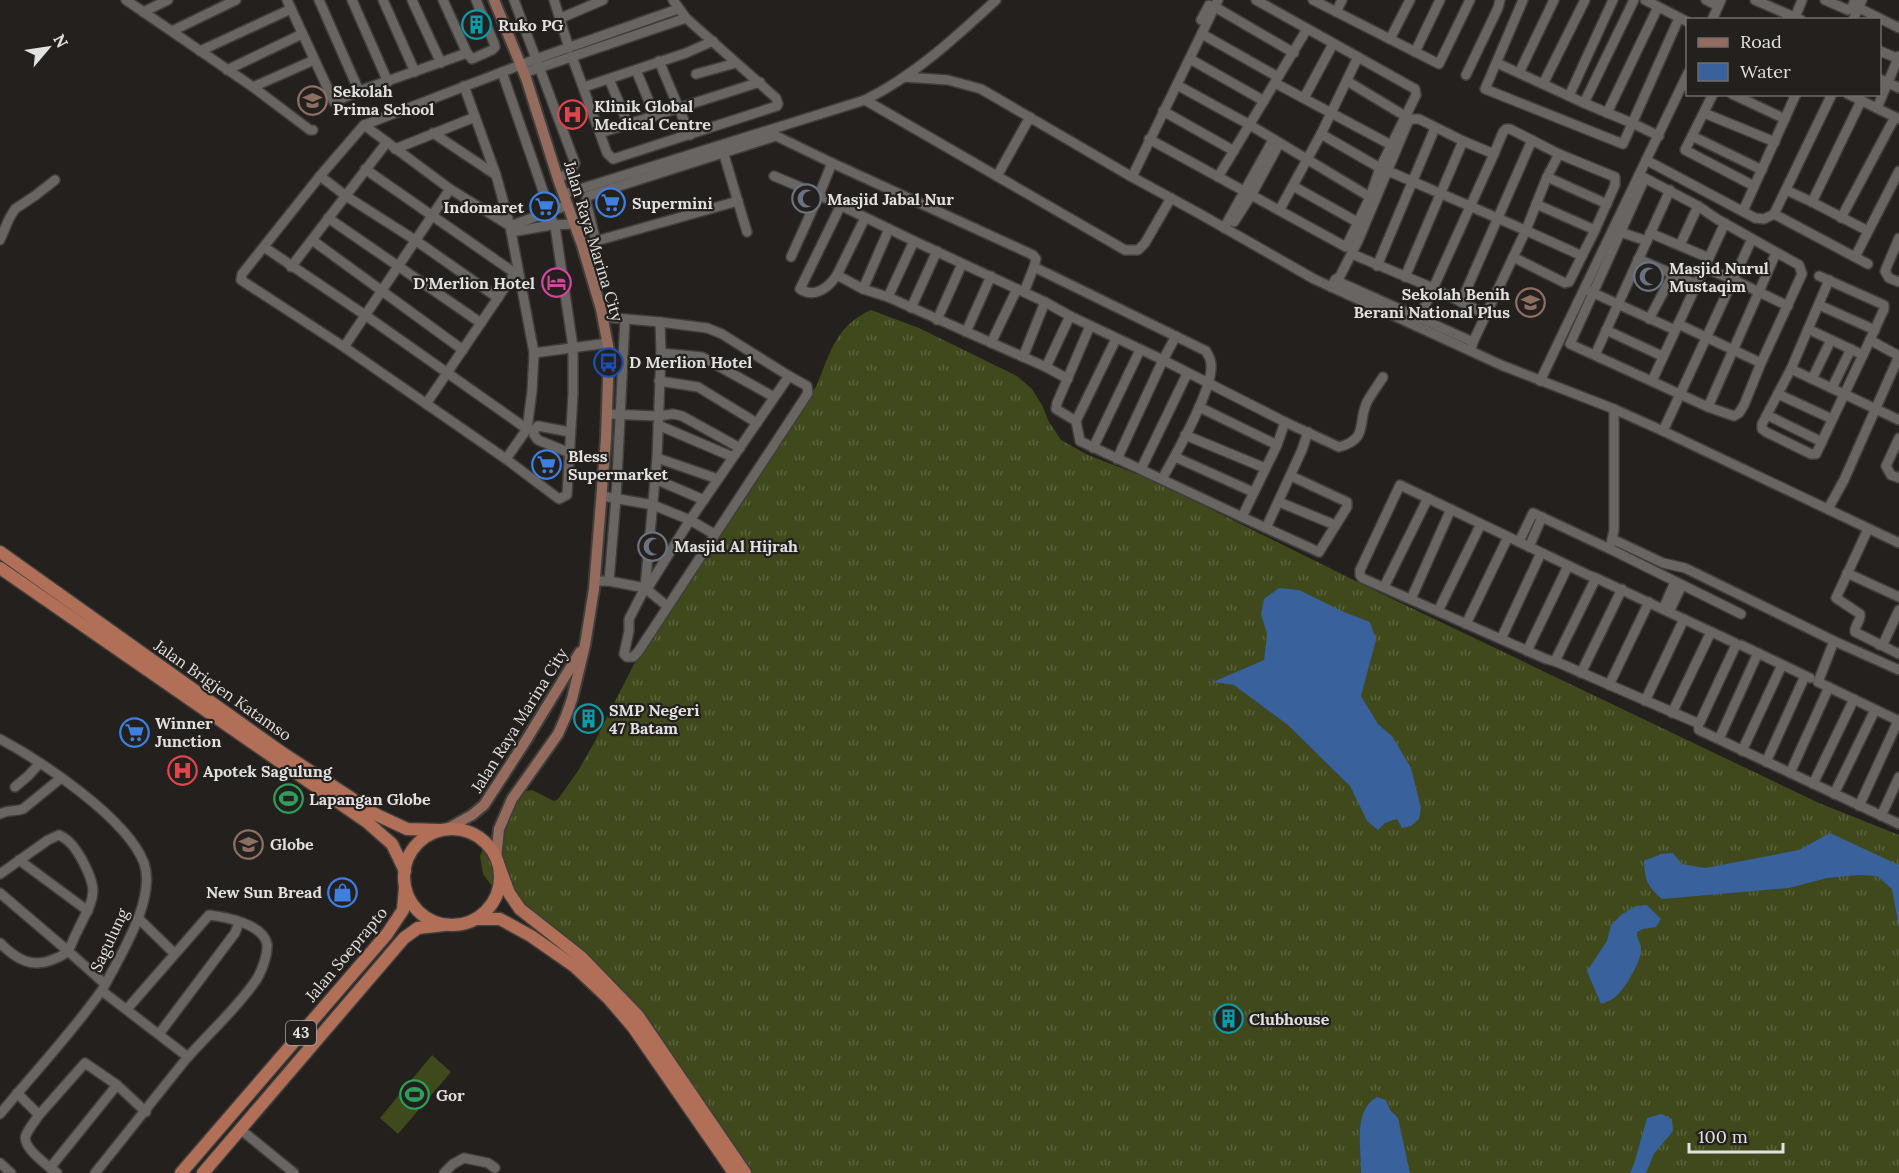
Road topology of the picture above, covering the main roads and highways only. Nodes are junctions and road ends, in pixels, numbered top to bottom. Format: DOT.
graph roads {
  1 [pos="494,0"];
  2 [pos="0,552"];
  3 [pos="0,568"];
  4 [pos="585,645"];
  5 [pos="163,674"];
  6 [pos="443,830"];
  7 [pos="497,862"];
  8 [pos="405,871"];
  9 [pos="405,887"];
  10 [pos="476,919"];
  11 [pos="444,925"];
  12 [pos="258,1084"];
  13 [pos="270,1095"];
  14 [pos="181,1173"];
  15 [pos="203,1173"];
  16 [pos="734,1173"];
  17 [pos="745,1173"];
  1 -- 4 [label="main road, Jalan Raya Marina City"];
  2 -- 5 [label="highway, Jalan Brigjen Katamso"];
  3 -- 5 [label="highway, Jalan Brigjen Katamso"];
  4 -- 6 [label="main road, Jalan Raya Marina City"];
  4 -- 7 [label="main road, Jalan Raya Marina City"];
  5 -- 6 [label="highway, Jalan Brigjen Katamso"];
  5 -- 8 [label="highway, Jalan Brigjen Katamso"];
  6 -- 7 [label="highway"];
  6 -- 8 [label="highway"];
  7 -- 10 [label="highway"];
  7 -- 17 [label="highway"];
  8 -- 9 [label="highway"];
  9 -- 11 [label="highway"];
  9 -- 12 [label="highway, Jalan Soeprapto / 43"];
  10 -- 11 [label="highway"];
  10 -- 16 [label="highway"];
  11 -- 13 [label="highway, Jalan Soeprapto / 43"];
  12 -- 13 [label="highway"];
  12 -- 14 [label="highway, Jalan Soeprapto / 43"];
  13 -- 15 [label="highway, Jalan Soeprapto / 43"];
}
